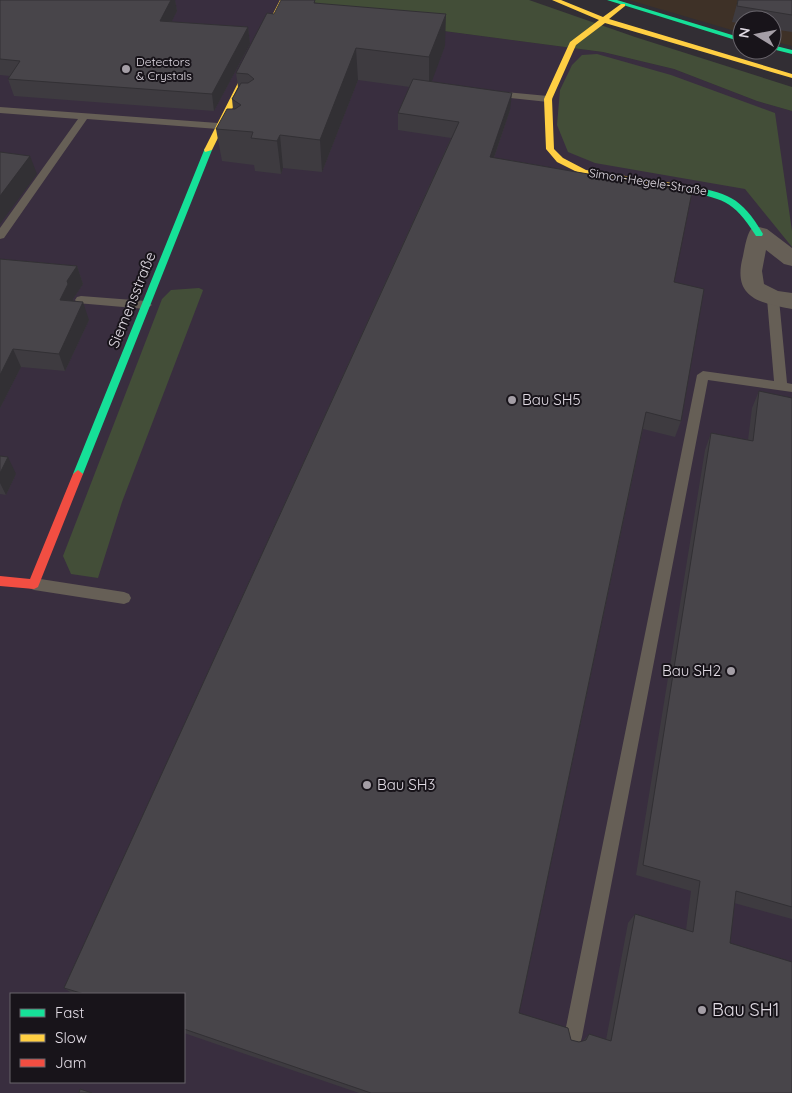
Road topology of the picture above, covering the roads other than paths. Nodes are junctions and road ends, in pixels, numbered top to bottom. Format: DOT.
graph roads {
  1 [pos="282,0"];
  2 [pos="555,0"];
  3 [pos="610,0"];
  4 [pos="623,4"];
  5 [pos="604,20"];
  6 [pos="732,37"];
  7 [pos="792,76"];
  8 [pos="482,93"];
  9 [pos="548,99"];
  10 [pos="226,109"];
  11 [pos="0,110"];
  12 [pos="239,110"];
  13 [pos="85,116"];
  14 [pos="219,132"];
  15 [pos="759,234"];
  16 [pos="0,236"];
  17 [pos="792,259"];
  18 [pos="81,300"];
  19 [pos="783,300"];
  20 [pos="146,305"];
  21 [pos="787,387"];
  22 [pos="0,581"];
  23 [pos="34,584"];
  24 [pos="124,598"];
  25 [pos="574,1037"];
  1 -- 10 [label="street, Siemensstraße"];
  2 -- 5 [label="street"];
  3 -- 4 [label="street"];
  4 -- 5 [label="street, Simon-Hegele-Straße"];
  4 -- 6 [label="street"];
  5 -- 7 [label="street"];
  5 -- 9 [label="street, Simon-Hegele-Straße"];
  8 -- 9 [label="lane"];
  9 -- 15 [label="street, Simon-Hegele-Straße"];
  10 -- 12 [label="lane"];
  10 -- 14 [label="street, Siemensstraße"];
  11 -- 13 [label="lane"];
  13 -- 14 [label="lane"];
  13 -- 16 [label="lane"];
  14 -- 20 [label="street, Siemensstraße"];
  15 -- 17 [label="street, Simon-Hegele-Straße"];
  15 -- 19 [label="street"];
  18 -- 20 [label="lane"];
  19 -- 21 [label="lane"];
  20 -- 23 [label="street, Siemensstraße"];
  21 -- 25 [label="lane"];
  22 -- 23 [label="street"];
  23 -- 24 [label="lane"];
}
